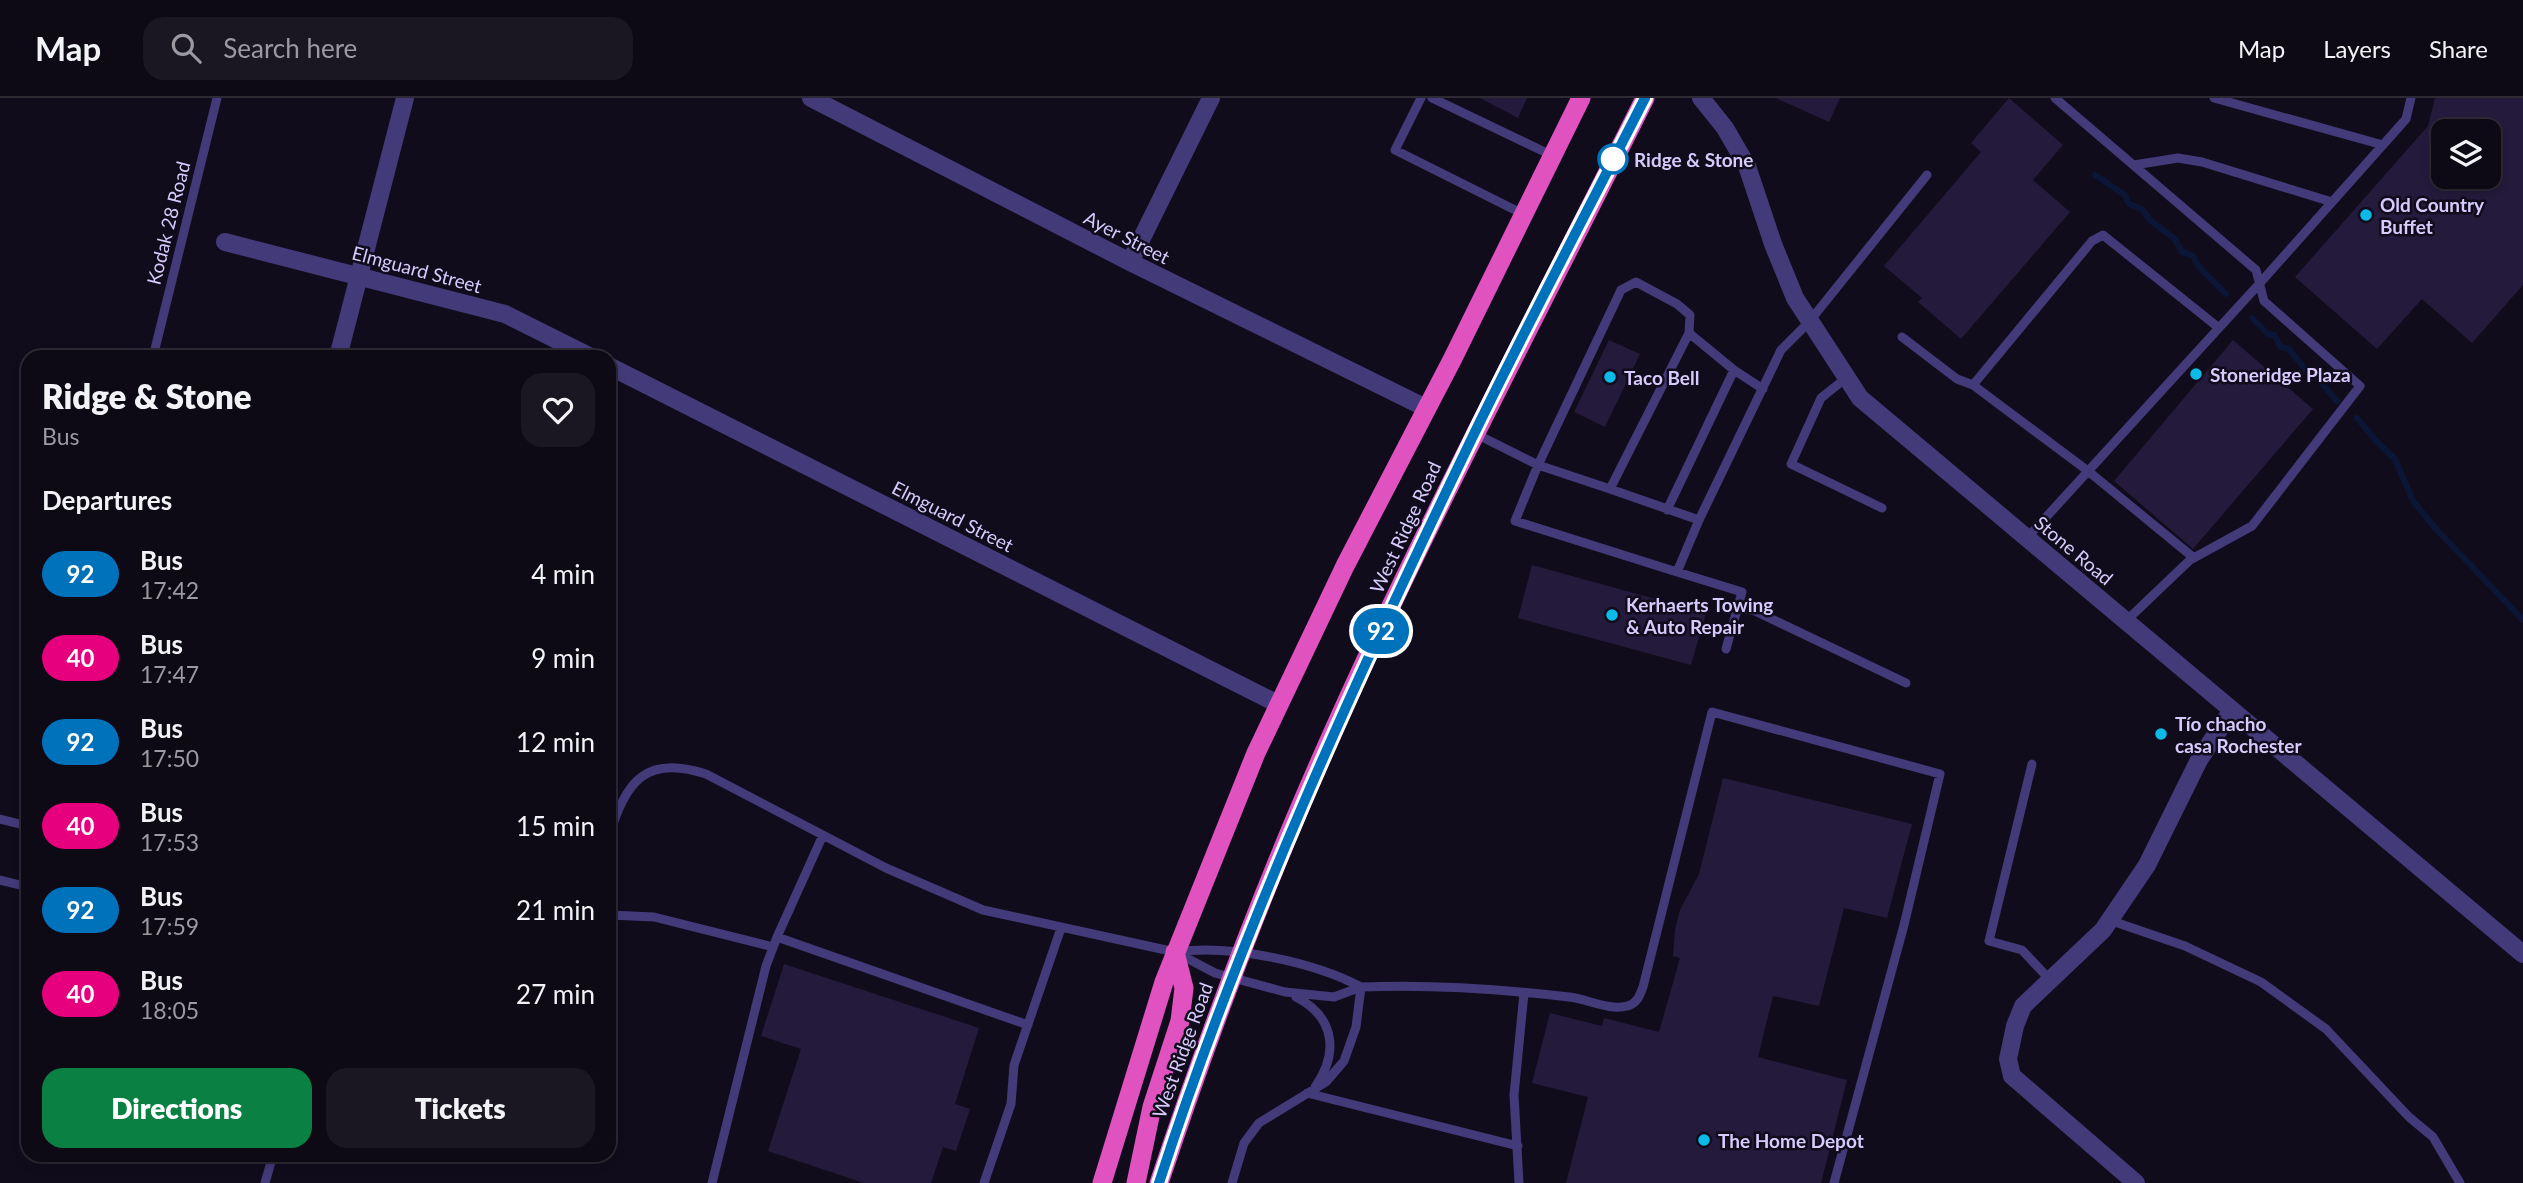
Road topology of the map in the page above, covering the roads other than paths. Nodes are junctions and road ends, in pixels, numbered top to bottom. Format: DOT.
graph roads {
  1 [pos="217,98"];
  2 [pos="405,98"];
  3 [pos="811,98"];
  4 [pos="1211,98"];
  5 [pos="1421,98"];
  6 [pos="1432,98"];
  7 [pos="1581,98"];
  8 [pos="1645,98"];
  9 [pos="1701,98"];
  10 [pos="2056,98"];
  11 [pos="2214,98"];
  12 [pos="2411,98"];
  13 [pos="2383,145"];
  14 [pos="1553,156"];
  15 [pos="2134,165"];
  16 [pos="1927,175"];
  17 [pos="2332,202"];
  18 [pos="1524,215"];
  19 [pos="225,242"];
  20 [pos="1130,262"];
  21 [pos="360,275"];
  22 [pos="2260,283"];
  23 [pos="1809,322"];
  24 [pos="2219,328"];
  25 [pos="1689,333"];
  26 [pos="1902,337"];
  27 [pos="155,350"];
  28 [pos="340,350"];
  29 [pos="577,350"];
  30 [pos="616,370"];
  31 [pos="1734,370"];
  32 [pos="1846,378"];
  33 [pos="1973,385"];
  34 [pos="1763,389"];
  35 [pos="1426,408"];
  36 [pos="1475,433"];
  37 [pos="1538,465"];
  38 [pos="2088,471"];
  39 [pos="1610,489"];
  40 [pos="1882,508"];
  41 [pos="1667,510"];
  42 [pos="1699,520"];
  43 [pos="2027,538"];
  44 [pos="2194,558"];
  45 [pos="1677,572"];
  46 [pos="1738,607"];
  47 [pos="2126,621"];
  48 [pos="1726,649"];
  49 [pos="1906,683"];
  50 [pos="1278,704"];
  51 [pos="2232,710"];
  52 [pos="2032,764"];
  53 [pos="0,818"];
  54 [pos="616,818"];
  55 [pos="21,823"];
  56 [pos="823,835"];
  57 [pos="0,880"];
  58 [pos="21,885"];
  59 [pos="616,915"];
  60 [pos="2109,920"];
  61 [pos="1060,928"];
  62 [pos="775,942"];
  63 [pos="1242,951"];
  64 [pos="1175,952"];
  65 [pos="2523,954"];
  66 [pos="1232,979"];
  67 [pos="2050,980"];
  68 [pos="1361,987"];
  69 [pos="1285,992"];
  70 [pos="1524,993"];
  71 [pos="1028,1025"];
  72 [pos="1310,1092"];
  73 [pos="1518,1146"];
  74 [pos="271,1162"];
  75 [pos="265,1183"];
  76 [pos="712,1183"];
  77 [pos="984,1183"];
  78 [pos="1102,1183"];
  79 [pos="1136,1183"];
  80 [pos="1159,1183"];
  81 [pos="1232,1183"];
  82 [pos="1519,1183"];
  83 [pos="1834,1183"];
  84 [pos="2136,1183"];
  85 [pos="2460,1183"];
  1 -- 27 [label="lane, Kodak 28 Road"];
  2 -- 21 [label="street"];
  3 -- 20 [label="street, Ayer Street"];
  4 -- 20 [label="street"];
  5 -- 18 [label="lane"];
  6 -- 14 [label="lane"];
  7 -- 14 [label="highway, West Ridge Road"];
  8 -- 36 [label="highway, West Ridge Road"];
  9 -- 23 [label="street, Stone Road"];
  10 -- 15 [label="lane"];
  11 -- 13 [label="lane"];
  12 -- 13 [label="lane"];
  13 -- 17 [label="lane"];
  14 -- 18 [label="highway, West Ridge Road"];
  15 -- 17 [label="lane"];
  15 -- 22 [label="lane"];
  16 -- 23 [label="lane"];
  17 -- 22 [label="lane"];
  18 -- 35 [label="highway, West Ridge Road"];
  19 -- 21 [label="street, Elmguard Street"];
  20 -- 35 [label="street, Ayer Street"];
  21 -- 28 [label="street"];
  21 -- 29 [label="street, Elmguard Street"];
  22 -- 24 [label="lane"];
  22 -- 44 [label="lane"];
  23 -- 32 [label="street, Stone Road"];
  23 -- 34 [label="lane"];
  24 -- 33 [label="lane"];
  24 -- 38 [label="lane"];
  25 -- 31 [label="lane"];
  25 -- 37 [label="lane"];
  25 -- 39 [label="lane"];
  26 -- 33 [label="lane"];
  30 -- 50 [label="street, Elmguard Street"];
  31 -- 34 [label="lane"];
  31 -- 41 [label="lane"];
  32 -- 40 [label="lane"];
  32 -- 43 [label="street, Stone Road"];
  33 -- 38 [label="lane"];
  34 -- 42 [label="lane"];
  35 -- 50 [label="highway, West Ridge Road"];
  36 -- 37 [label="lane"];
  36 -- 63 [label="highway, West Ridge Road"];
  37 -- 39 [label="lane"];
  37 -- 45 [label="lane"];
  38 -- 43 [label="lane"];
  38 -- 44 [label="lane"];
  39 -- 41 [label="lane"];
  41 -- 42 [label="lane"];
  42 -- 45 [label="lane"];
  43 -- 47 [label="street, Stone Road"];
  44 -- 47 [label="lane"];
  45 -- 46 [label="lane"];
  46 -- 48 [label="lane"];
  46 -- 49 [label="lane"];
  47 -- 51 [label="street, Stone Road"];
  50 -- 64 [label="highway, West Ridge Road"];
  51 -- 60 [label="street"];
  51 -- 65 [label="street, Stone Road"];
  52 -- 67 [label="lane"];
  53 -- 55 [label="lane"];
  54 -- 56 [label="lane"];
  56 -- 61 [label="lane"];
  56 -- 62 [label="lane"];
  57 -- 58 [label="lane"];
  59 -- 62 [label="lane"];
  60 -- 67 [label="street"];
  60 -- 85 [label="lane"];
  61 -- 64 [label="lane"];
  61 -- 71 [label="lane"];
  62 -- 71 [label="lane"];
  62 -- 76 [label="lane"];
  63 -- 64 [label="lane"];
  63 -- 66 [label="highway, West Ridge Road"];
  63 -- 68 [label="lane"];
  64 -- 66 [label="lane"];
  64 -- 78 [label="highway, West Ridge Road"];
  64 -- 79 [label="highway"];
  66 -- 69 [label="lane"];
  66 -- 80 [label="highway, West Ridge Road"];
  67 -- 84 [label="street"];
  68 -- 69 [label="lane"];
  68 -- 70 [label="lane"];
  68 -- 72 [label="lane"];
  69 -- 72 [label="lane"];
  70 -- 73 [label="lane"];
  70 -- 83 [label="lane"];
  71 -- 77 [label="lane"];
  72 -- 73 [label="lane"];
  72 -- 81 [label="lane"];
  73 -- 82 [label="lane"];
  74 -- 75 [label="lane"];
}
